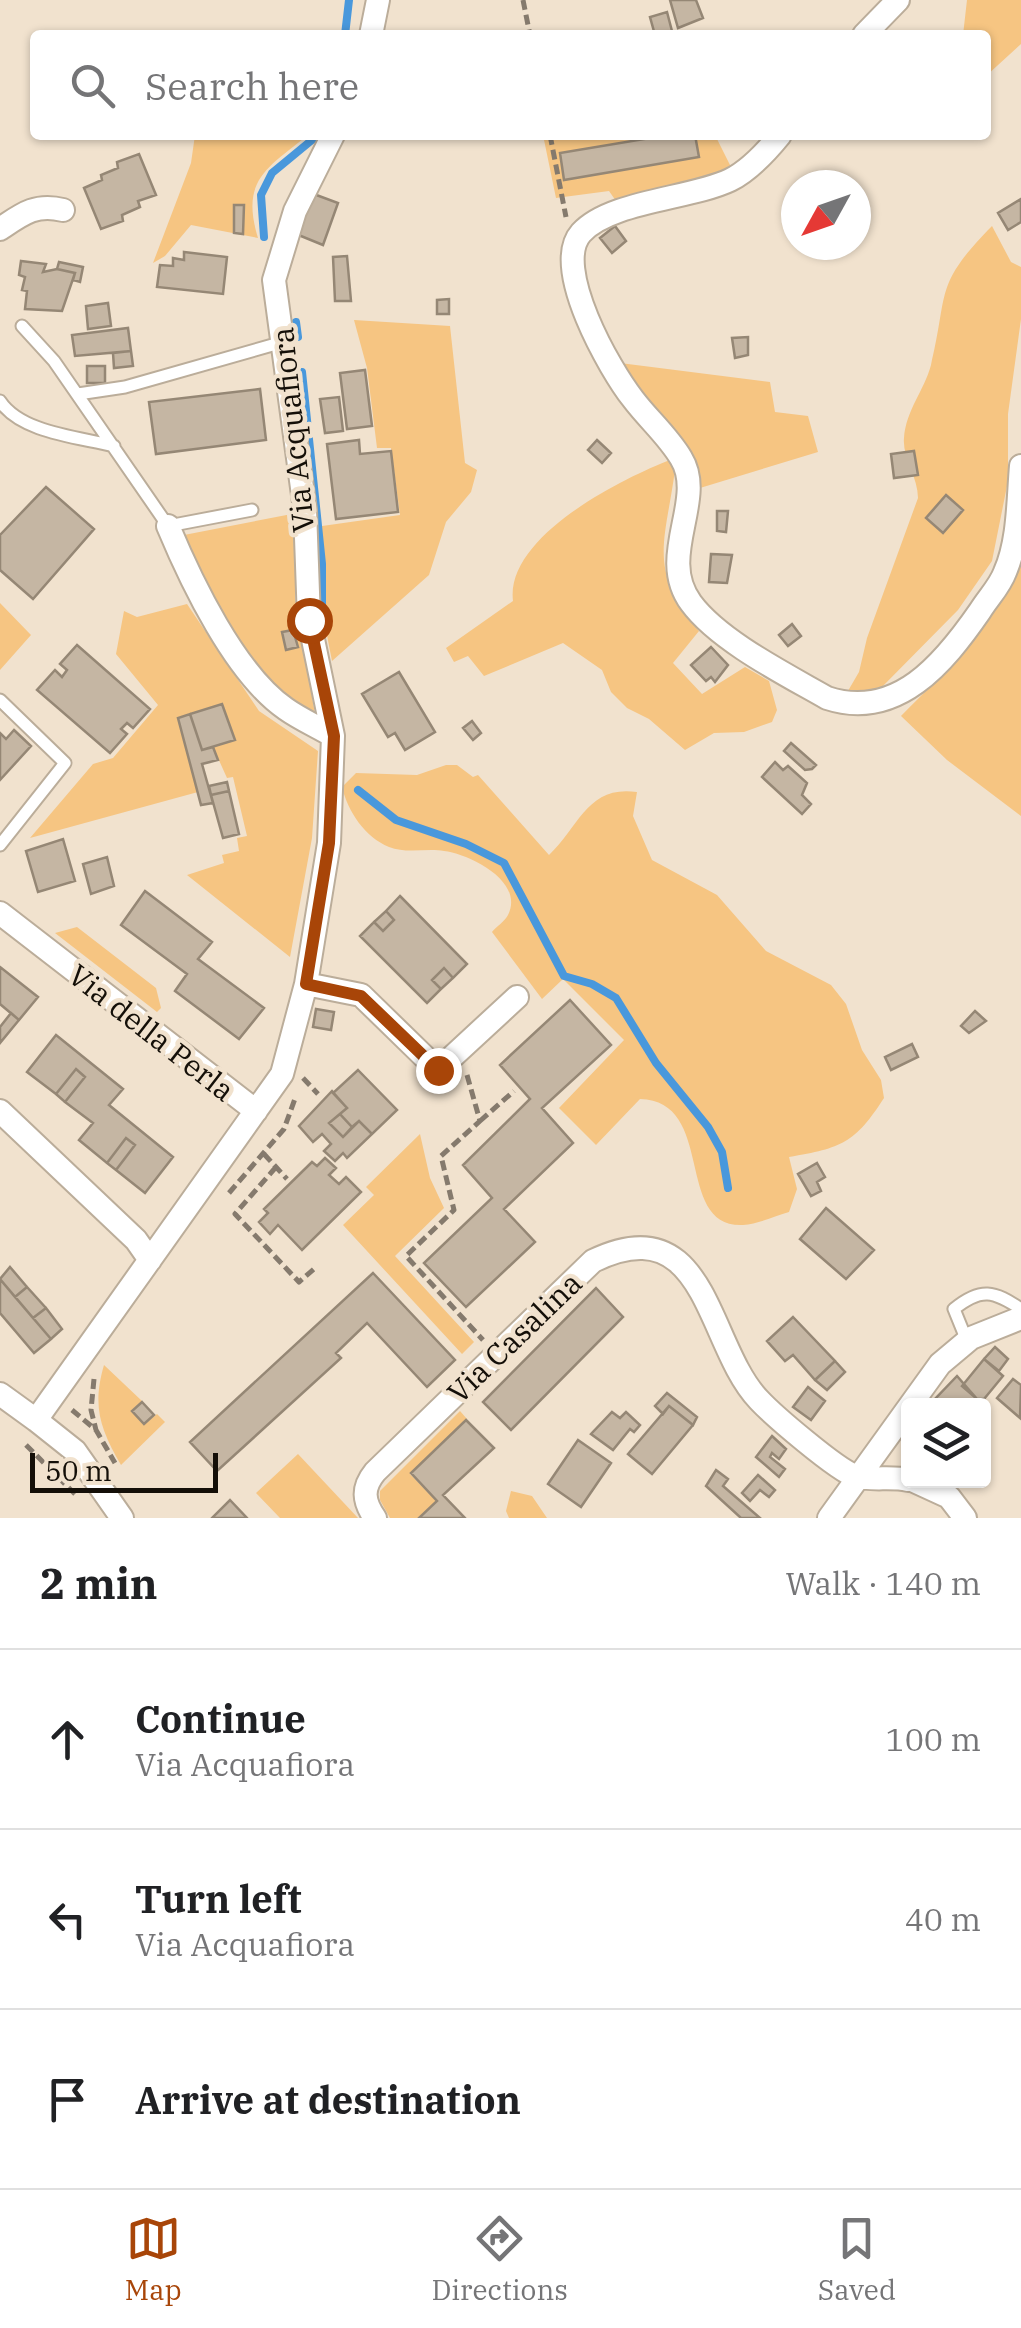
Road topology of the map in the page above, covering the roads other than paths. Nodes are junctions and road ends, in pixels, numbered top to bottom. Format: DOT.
graph roads {
  1 [pos="378,0"];
  2 [pos="898,0"];
  3 [pos="372,30"];
  4 [pos="869,30"];
  5 [pos="330,140"];
  6 [pos="775,140"];
  7 [pos="63,210"];
  8 [pos="0,229"];
  9 [pos="22,326"];
  10 [pos="284,342"];
  11 [pos="78,394"];
  12 [pos="0,401"];
  13 [pos="115,447"];
  14 [pos="1021,466"];
  15 [pos="252,510"];
  16 [pos="168,526"];
  17 [pos="0,700"];
  18 [pos="334,736"];
  19 [pos="0,845"];
  20 [pos="0,913"];
  21 [pos="306,984"];
  22 [pos="517,997"];
  23 [pos="0,1111"];
  24 [pos="256,1112"];
  25 [pos="150,1260"];
  26 [pos="1021,1308"];
  27 [pos="1021,1318"];
  28 [pos="968,1340"];
  29 [pos="0,1394"];
  30 [pos="36,1420"];
  31 [pos="856,1477"];
  32 [pos="901,1480"];
  33 [pos="928,1488"];
  34 [pos="122,1518"];
  35 [pos="375,1518"];
  36 [pos="829,1518"];
  37 [pos="965,1518"];
  1 -- 3 [label="street"];
  2 -- 4 [label="street"];
  5 -- 10 [label="street, Via Acquafiora"];
  6 -- 14 [label="street"];
  7 -- 8 [label="street"];
  9 -- 11 [label="lane"];
  10 -- 11 [label="lane"];
  10 -- 18 [label="street, Via Acquafiora"];
  11 -- 13 [label="lane"];
  12 -- 13 [label="lane"];
  13 -- 16 [label="lane"];
  15 -- 16 [label="lane"];
  16 -- 18 [label="street"];
  17 -- 19 [label="lane"];
  18 -- 21 [label="street, Via Acquafiora"];
  20 -- 24 [label="street, Via della Perla"];
  21 -- 22 [label="street"];
  21 -- 24 [label="street, Via Acquafiora"];
  23 -- 25 [label="street"];
  24 -- 25 [label="street, Via della Perla"];
  25 -- 30 [label="street, Via della Perla"];
  26 -- 28 [label="lane"];
  27 -- 28 [label="street"];
  28 -- 31 [label="street"];
  29 -- 30 [label="street"];
  30 -- 34 [label="street"];
  31 -- 32 [label="street"];
  31 -- 35 [label="street, Via Casalina"];
  31 -- 36 [label="street"];
  33 -- 37 [label="street"];
}
